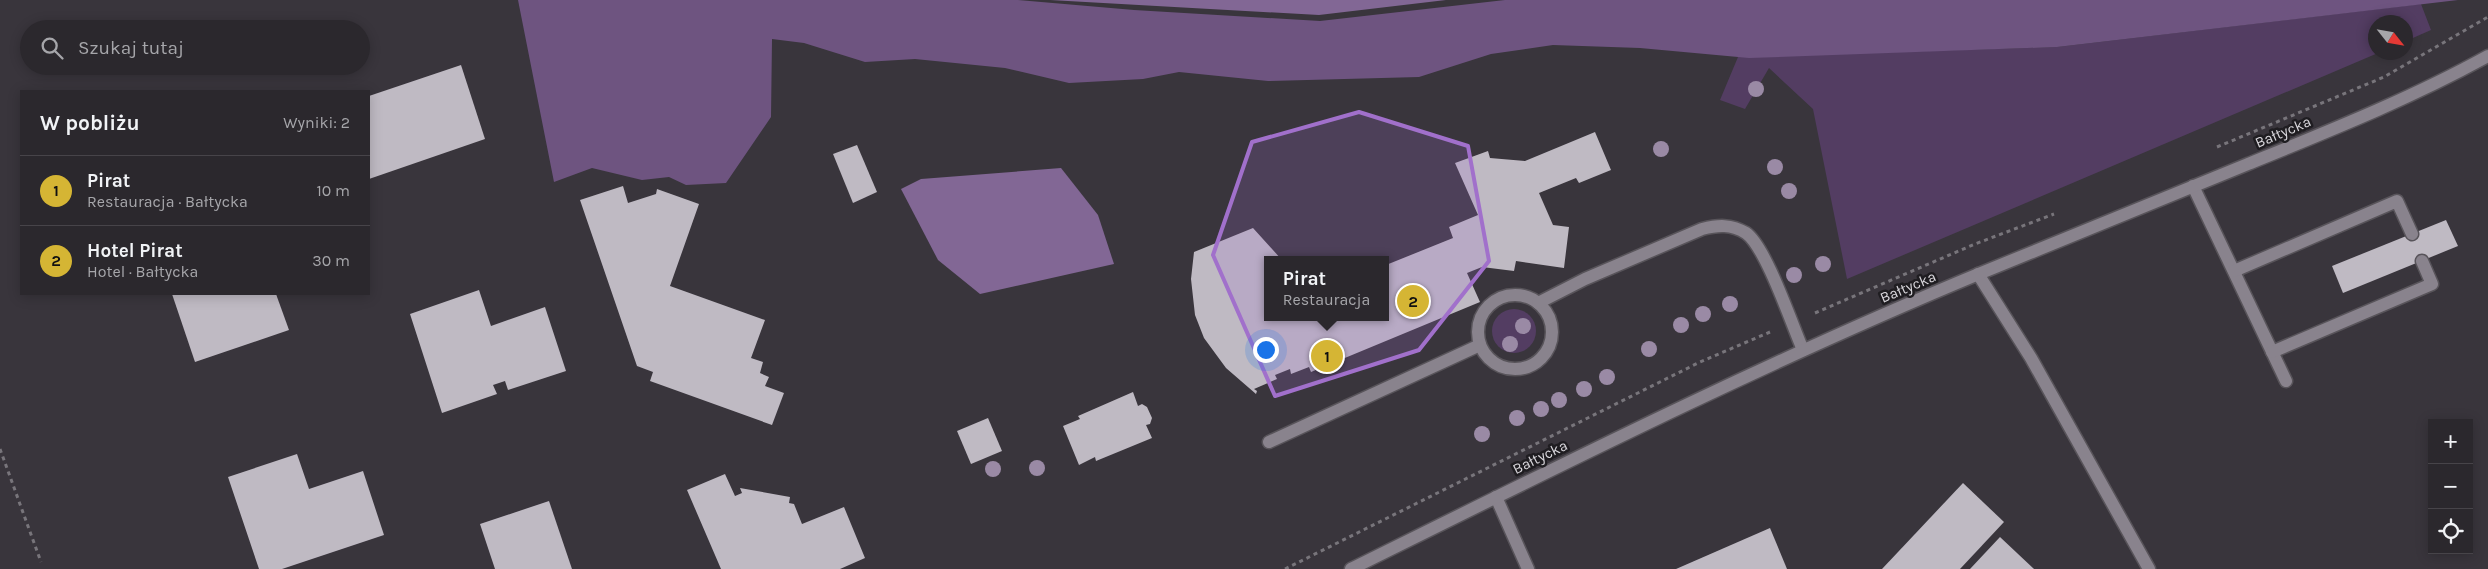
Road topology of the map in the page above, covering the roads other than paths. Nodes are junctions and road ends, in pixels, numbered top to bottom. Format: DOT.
graph roads {
  1 [pos="2488,56"];
  2 [pos="2193,186"];
  3 [pos="2412,234"];
  4 [pos="2422,261"];
  5 [pos="2234,271"];
  6 [pos="1978,274"];
  7 [pos="1538,303"];
  8 [pos="1480,345"];
  9 [pos="1803,350"];
  10 [pos="2272,352"];
  11 [pos="2286,381"];
  12 [pos="1269,442"];
  13 [pos="1496,498"];
  14 [pos="1351,569"];
  15 [pos="1528,569"];
  16 [pos="2149,569"];
  1 -- 2 [label="main road, Bałtycka"];
  2 -- 5 [label="main road"];
  2 -- 6 [label="main road, Bałtycka"];
  3 -- 5 [label="main road"];
  4 -- 10 [label="main road"];
  5 -- 10 [label="main road"];
  6 -- 9 [label="main road, Bałtycka"];
  6 -- 16 [label="main road"];
  7 -- 8 [label="main road"];
  7 -- 8 [label="main road"];
  7 -- 9 [label="main road"];
  8 -- 12 [label="main road"];
  9 -- 13 [label="main road, Bałtycka"];
  10 -- 11 [label="main road"];
  13 -- 14 [label="main road, Bałtycka"];
  13 -- 15 [label="main road"];
}
